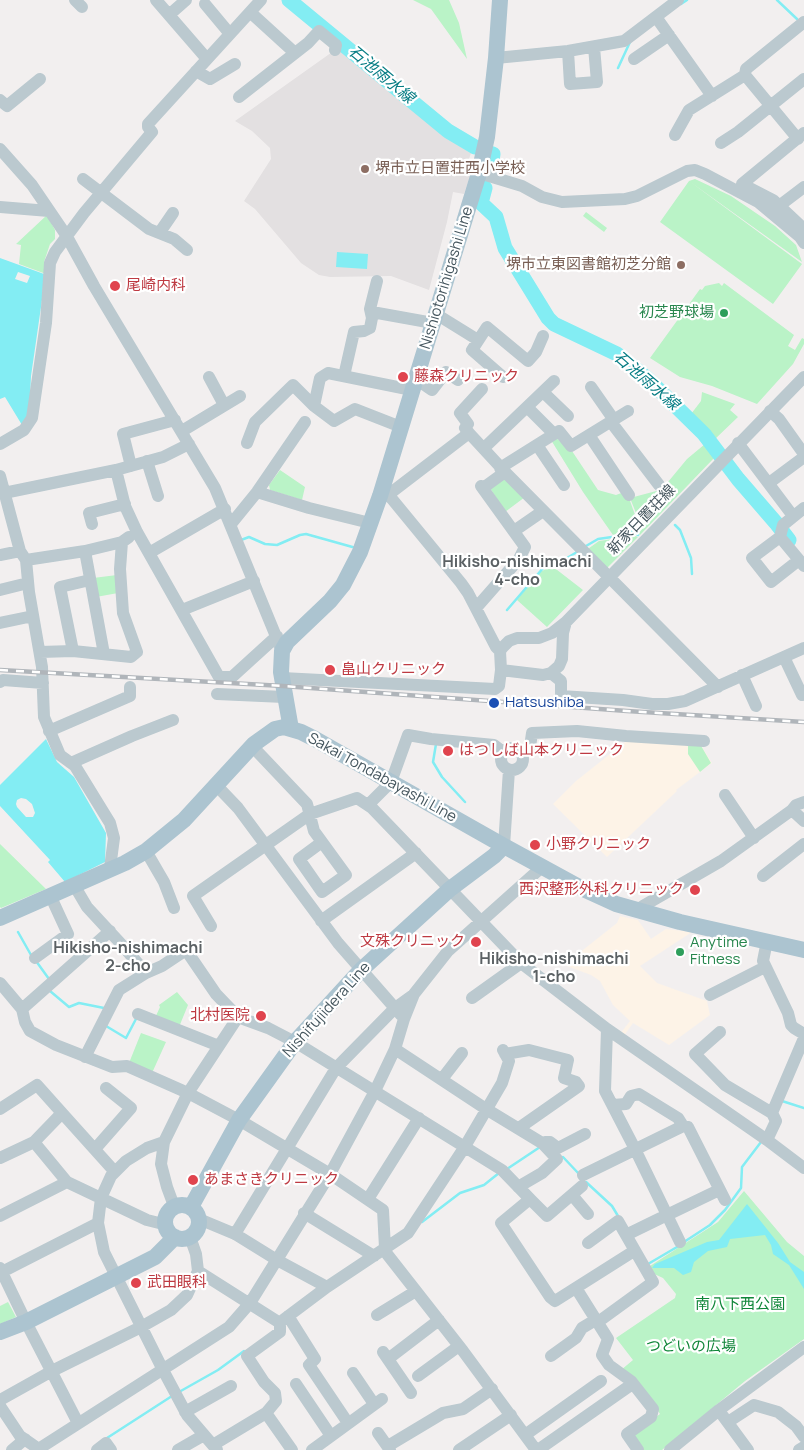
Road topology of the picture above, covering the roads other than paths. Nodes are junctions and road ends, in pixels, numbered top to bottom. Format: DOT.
graph roads {
  1 [pos="156,0"];
  2 [pos="186,0"];
  3 [pos="500,0"];
  4 [pos="678,0"];
  5 [pos="205,4"];
  6 [pos="255,4"];
  7 [pos="169,15"];
  8 [pos="656,17"];
  9 [pos="804,22"];
  10 [pos="230,34"];
  11 [pos="669,35"];
  12 [pos="594,47"];
  13 [pos="335,50"];
  14 [pos="568,51"];
  15 [pos="295,53"];
  16 [pos="496,58"];
  17 [pos="207,59"];
  18 [pos="634,59"];
  19 [pos="235,64"];
  20 [pos="196,71"];
  21 [pos="745,75"];
  22 [pos="40,79"];
  23 [pos="804,79"];
  24 [pos="712,96"];
  25 [pos="239,97"];
  26 [pos="0,100"];
  27 [pos="771,106"];
  28 [pos="675,135"];
  29 [pos="801,136"];
  30 [pos="721,143"];
  31 [pos="0,149"];
  32 [pos="479,173"];
  33 [pos="83,179"];
  34 [pos="804,186"];
  35 [pos="101,192"];
  36 [pos="779,206"];
  37 [pos="0,207"];
  38 [pos="49,211"];
  39 [pos="173,213"];
  40 [pos="804,229"];
  41 [pos="160,232"];
  42 [pos="66,235"];
  43 [pos="804,244"];
  44 [pos="187,250"];
  45 [pos="377,281"];
  46 [pos="372,312"];
  47 [pos="435,319"];
  48 [pos="543,336"];
  49 [pos="478,340"];
  50 [pos="344,376"];
  51 [pos="209,377"];
  52 [pos="503,377"];
  53 [pos="804,377"];
  54 [pos="458,380"];
  55 [pos="554,381"];
  56 [pos="414,384"];
  57 [pos="591,388"];
  58 [pos="543,392"];
  59 [pos="477,393"];
  60 [pos="240,396"];
  61 [pos="224,405"];
  62 [pos="314,406"];
  63 [pos="528,407"];
  64 [pos="628,411"];
  65 [pos="770,411"];
  66 [pos="568,416"];
  67 [pos="612,421"];
  68 [pos="305,422"];
  69 [pos="178,426"];
  70 [pos="402,426"];
  71 [pos="469,433"];
  72 [pos="554,434"];
  73 [pos="589,435"];
  74 [pos="247,443"];
  75 [pos="738,443"];
  76 [pos="0,444"];
  77 [pos="189,444"];
  78 [pos="537,445"];
  79 [pos="484,448"];
  80 [pos="804,456"];
  81 [pos="147,461"];
  82 [pos="131,466"];
  83 [pos="116,470"];
  84 [pos="502,470"];
  85 [pos="0,476"];
  86 [pos="769,483"];
  87 [pos="659,485"];
  88 [pos="564,486"];
  89 [pos="4,492"];
  90 [pos="257,492"];
  91 [pos="629,494"];
  92 [pos="158,496"];
  93 [pos="384,496"];
  94 [pos="125,504"];
  95 [pos="804,508"];
  96 [pos="225,510"];
  97 [pos="543,511"];
  98 [pos="793,516"];
  99 [pos="370,523"];
  100 [pos="92,524"];
  101 [pos="231,524"];
  102 [pos="514,531"];
  103 [pos="782,531"];
  104 [pos="137,532"];
  105 [pos="122,542"];
  106 [pos="84,551"];
  107 [pos="149,553"];
  108 [pos="0,555"];
  109 [pos="23,555"];
  110 [pos="802,563"];
  111 [pos="609,578"];
  112 [pos="90,580"];
  113 [pos="254,581"];
  114 [pos="28,583"];
  115 [pos="0,590"];
  116 [pos="476,608"];
  117 [pos="182,610"];
  118 [pos="33,616"];
  119 [pos="566,622"];
  120 [pos="0,623"];
  121 [pos="280,644"];
  122 [pos="804,648"];
  123 [pos="500,651"];
  124 [pos="40,652"];
  125 [pos="72,652"];
  126 [pos="104,654"];
  127 [pos="784,657"];
  128 [pos="501,670"];
  129 [pos="551,673"];
  130 [pos="742,675"];
  131 [pos="282,678"];
  132 [pos="0,682"];
  133 [pos="43,683"];
  134 [pos="718,686"];
  135 [pos="130,687"];
  136 [pos="217,694"];
  137 [pos="802,695"];
  138 [pos="284,697"];
  139 [pos="756,706"];
  140 [pos="173,720"];
  141 [pos="291,729"];
  142 [pos="50,733"];
  143 [pos="704,741"];
  144 [pos="252,746"];
  145 [pos="504,752"];
  146 [pos="522,753"];
  147 [pos="71,763"];
  148 [pos="509,770"];
  149 [pos="391,782"];
  150 [pos="217,786"];
  151 [pos="725,795"];
  152 [pos="804,802"];
  153 [pos="368,805"];
  154 [pos="792,810"];
  155 [pos="310,814"];
  156 [pos="804,821"];
  157 [pos="754,838"];
  158 [pos="322,842"];
  159 [pos="804,844"];
  160 [pos="265,845"];
  161 [pos="504,846"];
  162 [pos="146,851"];
  163 [pos="416,853"];
  164 [pos="542,867"];
  165 [pos="110,868"];
  166 [pos="763,876"];
  167 [pos="74,884"];
  168 [pos="450,889"];
  169 [pos="50,895"];
  170 [pos="174,908"];
  171 [pos="640,912"];
  172 [pos="0,918"];
  173 [pos="321,921"];
  174 [pos="480,922"];
  175 [pos="211,926"];
  176 [pos="110,931"];
  177 [pos="767,941"];
  178 [pos="804,950"];
  179 [pos="35,958"];
  180 [pos="520,963"];
  181 [pos="765,967"];
  182 [pos="361,970"];
  183 [pos="146,973"];
  184 [pos="0,982"];
  185 [pos="414,994"];
  186 [pos="710,995"];
  187 [pos="472,998"];
  188 [pos="395,1008"];
  189 [pos="22,1009"];
  190 [pos="138,1014"];
  191 [pos="238,1017"];
  192 [pos="404,1019"];
  193 [pos="607,1029"];
  194 [pos="720,1032"];
  195 [pos="804,1036"];
  196 [pos="295,1042"];
  197 [pos="219,1046"];
  198 [pos="396,1049"];
  199 [pos="462,1053"];
  200 [pos="84,1057"];
  201 [pos="336,1068"];
  202 [pos="442,1079"];
  203 [pos="106,1088"];
  204 [pos="375,1091"];
  205 [pos="188,1093"];
  206 [pos="613,1105"];
  207 [pos="0,1109"];
  208 [pos="486,1109"];
  209 [pos="62,1113"];
  210 [pos="772,1114"];
  211 [pos="419,1118"];
  212 [pos="239,1120"];
  213 [pos="683,1126"];
  214 [pos="518,1128"];
  215 [pos="585,1134"];
  216 [pos="767,1140"];
  217 [pos="34,1142"];
  218 [pos="164,1142"];
  219 [pos="542,1143"];
  220 [pos="287,1148"];
  221 [pos="464,1148"];
  222 [pos="95,1149"];
  223 [pos="635,1150"];
  224 [pos="0,1158"];
  225 [pos="804,1168"];
  226 [pos="116,1172"];
  227 [pos="330,1174"];
  228 [pos="67,1182"];
  229 [pos="518,1187"];
  230 [pos="572,1195"];
  231 [pos="101,1198"];
  232 [pos="368,1199"];
  233 [pos="530,1199"];
  234 [pos="188,1211"];
  235 [pos="304,1213"];
  236 [pos="588,1214"];
  237 [pos="667,1215"];
  238 [pos="0,1216"];
  239 [pos="98,1223"];
  240 [pos="165,1223"];
  241 [pos="236,1234"];
  242 [pos="626,1235"];
  243 [pos="182,1237"];
  244 [pos="680,1242"];
  245 [pos="588,1243"];
  246 [pos="385,1248"];
  247 [pos="634,1251"];
  248 [pos="374,1256"];
  249 [pos="277,1260"];
  250 [pos="1,1270"];
  251 [pos="198,1272"];
  252 [pos="116,1276"];
  253 [pos="327,1287"];
  254 [pos="576,1288"];
  255 [pos="416,1291"];
  256 [pos="250,1303"];
  257 [pos="377,1315"];
  258 [pos="284,1320"];
  259 [pos="439,1320"];
  260 [pos="597,1320"];
  261 [pos="26,1322"];
  262 [pos="141,1327"];
  263 [pos="0,1332"];
  264 [pos="459,1346"];
  265 [pos="804,1348"];
  266 [pos="551,1356"];
  267 [pos="163,1370"];
  268 [pos="52,1371"];
  269 [pos="353,1372"];
  270 [pos="418,1376"];
  271 [pos="601,1381"];
  272 [pos="296,1384"];
  273 [pos="231,1386"];
  274 [pos="628,1387"];
  275 [pos="492,1389"];
  276 [pos="410,1393"];
  277 [pos="0,1400"];
  278 [pos="0,1406"];
  279 [pos="719,1410"];
  280 [pos="185,1412"];
  281 [pos="266,1413"];
  282 [pos="510,1415"];
  283 [pos="728,1422"];
  284 [pos="78,1423"];
  285 [pos="348,1423"];
  286 [pos="378,1433"];
  287 [pos="526,1435"];
  288 [pos="804,1437"];
  289 [pos="25,1439"];
  290 [pos="211,1443"];
  291 [pos="323,1445"];
  292 [pos="804,1446"];
  293 [pos="389,1448"];
  294 [pos="466,1448"];
  295 [pos="40,1449"];
  296 [pos="12,1450"];
  297 [pos="98,1450"];
  298 [pos="111,1450"];
  299 [pos="178,1450"];
  300 [pos="292,1450"];
  301 [pos="537,1450"];
  302 [pos="638,1450"];
  303 [pos="670,1450"];
  304 [pos="748,1450"];
  305 [pos="799,1450"];
  1 -- 7 [label="street"];
  2 -- 7 [label="street"];
  3 -- 16 [label="main road, Nishiotorihigashi Line"];
  4 -- 8 [label="street"];
  5 -- 10 [label="street"];
  6 -- 10 [label="street"];
  6 -- 15 [label="street"];
  7 -- 17 [label="street"];
  8 -- 11 [label="street"];
  8 -- 12 [label="street"];
  9 -- 21 [label="street"];
  10 -- 17 [label="street"];
  11 -- 18 [label="street"];
  11 -- 24 [label="street"];
  12 -- 14 [label="street"];
  12 -- 14 [label="street"];
  13 -- 15 [label="street"];
  14 -- 16 [label="street"];
  15 -- 25 [label="street"];
  16 -- 32 [label="main road, Nishiotorihigashi Line"];
  17 -- 20 [label="street"];
  19 -- 20 [label="street"];
  20 -- 35 [label="street"];
  21 -- 24 [label="street"];
  21 -- 27 [label="street"];
  22 -- 26 [label="street"];
  23 -- 27 [label="street"];
  24 -- 28 [label="street"];
  27 -- 29 [label="street"];
  27 -- 30 [label="street"];
  29 -- 36 [label="street"];
  31 -- 38 [label="street"];
  32 -- 43 [label="street"];
  32 -- 47 [label="main road, Nishiotorihigashi Line"];
  33 -- 35 [label="street"];
  34 -- 36 [label="street"];
  35 -- 41 [label="street"];
  35 -- 42 [label="street"];
  36 -- 40 [label="street"];
  37 -- 38 [label="street"];
  38 -- 42 [label="street"];
  39 -- 41 [label="street"];
  41 -- 44 [label="street"];
  42 -- 69 [label="street"];
  42 -- 76 [label="street"];
  45 -- 46 [label="street"];
  46 -- 47 [label="street"];
  46 -- 50 [label="street"];
  47 -- 49 [label="street"];
  47 -- 56 [label="main road, Nishiotorihigashi Line"];
  48 -- 49 [label="street"];
  49 -- 52 [label="street"];
  50 -- 56 [label="street"];
  50 -- 62 [label="street"];
  51 -- 61 [label="street"];
  53 -- 65 [label="street, 新家日置荘線"];
  54 -- 56 [label="street"];
  55 -- 58 [label="street"];
  56 -- 70 [label="main road, Nishiotorihigashi Line"];
  57 -- 67 [label="street"];
  58 -- 63 [label="street"];
  58 -- 66 [label="street"];
  59 -- 71 [label="street"];
  60 -- 61 [label="street"];
  61 -- 69 [label="street"];
  62 -- 70 [label="street"];
  62 -- 74 [label="street"];
  63 -- 72 [label="street"];
  63 -- 79 [label="street"];
  64 -- 67 [label="street"];
  65 -- 75 [label="street, 新家日置荘線"];
  65 -- 80 [label="street"];
  67 -- 73 [label="street"];
  67 -- 87 [label="street"];
  68 -- 90 [label="street"];
  69 -- 77 [label="street"];
  69 -- 82 [label="street"];
  70 -- 93 [label="main road, Nishiotorihigashi Line"];
  71 -- 79 [label="street"];
  71 -- 93 [label="street"];
  72 -- 73 [label="street"];
  72 -- 78 [label="street"];
  73 -- 91 [label="street"];
  75 -- 86 [label="street"];
  75 -- 111 [label="street, 新家日置荘線"];
  77 -- 81 [label="street"];
  77 -- 96 [label="street"];
  78 -- 84 [label="street"];
  78 -- 88 [label="street"];
  79 -- 84 [label="street"];
  80 -- 86 [label="street"];
  81 -- 82 [label="street"];
  81 -- 92 [label="street"];
  82 -- 83 [label="street"];
  83 -- 89 [label="street"];
  83 -- 94 [label="street"];
  84 -- 97 [label="street"];
  84 -- 102 [label="street"];
  85 -- 89 [label="street"];
  86 -- 98 [label="street"];
  89 -- 109 [label="street"];
  90 -- 99 [label="street"];
  90 -- 101 [label="street"];
  93 -- 99 [label="main road, Nishiotorihigashi Line"];
  93 -- 116 [label="street"];
  94 -- 100 [label="street"];
  94 -- 104 [label="street"];
  95 -- 98 [label="street"];
  96 -- 101 [label="street"];
  96 -- 107 [label="street"];
  97 -- 102 [label="street"];
  97 -- 111 [label="street"];
  98 -- 103 [label="street"];
  99 -- 121 [label="main road, Nishiotorihigashi Line"];
  101 -- 113 [label="street"];
  102 -- 116 [label="street"];
  103 -- 110 [label="street"];
  103 -- 110 [label="street"];
  104 -- 105 [label="street"];
  104 -- 107 [label="street"];
  105 -- 106 [label="street"];
  105 -- 126 [label="street"];
  106 -- 109 [label="street"];
  106 -- 112 [label="street"];
  107 -- 117 [label="street"];
  108 -- 109 [label="street"];
  109 -- 114 [label="street"];
  111 -- 119 [label="street, 新家日置荘線"];
  111 -- 134 [label="street"];
  112 -- 125 [label="street"];
  112 -- 126 [label="street"];
  113 -- 117 [label="street"];
  113 -- 121 [label="street"];
  114 -- 115 [label="street"];
  114 -- 118 [label="street"];
  116 -- 123 [label="street"];
  117 -- 121 [label="street"];
  118 -- 120 [label="street"];
  118 -- 124 [label="street"];
  119 -- 123 [label="street, 新家日置荘線"];
  119 -- 129 [label="street"];
  121 -- 131 [label="main road"];
  122 -- 127 [label="street"];
  123 -- 128 [label="street"];
  124 -- 125 [label="street"];
  124 -- 133 [label="street"];
  125 -- 126 [label="street"];
  127 -- 130 [label="street"];
  127 -- 137 [label="street"];
  128 -- 129 [label="street"];
  128 -- 131 [label="street"];
  129 -- 134 [label="street"];
  130 -- 134 [label="street"];
  130 -- 139 [label="street"];
  131 -- 138 [label="main road"];
  132 -- 133 [label="street"];
  133 -- 142 [label="street"];
  135 -- 142 [label="street"];
  136 -- 138 [label="street"];
  138 -- 141 [label="main road"];
  140 -- 147 [label="street"];
  141 -- 144 [label="main road, Sakai Tondabayashi Line"];
  141 -- 149 [label="main road, Sakai Tondabayashi Line"];
  142 -- 147 [label="street"];
  143 -- 146 [label="street"];
  144 -- 150 [label="main road, Sakai Tondabayashi Line"];
  144 -- 155 [label="street"];
  145 -- 146 [label="street"];
  145 -- 148 [label="street"];
  145 -- 149 [label="street"];
  146 -- 148 [label="street"];
  147 -- 165 [label="street"];
  148 -- 161 [label="street"];
  149 -- 153 [label="street"];
  149 -- 161 [label="main road, Sakai Tondabayashi Line"];
  150 -- 160 [label="street"];
  150 -- 162 [label="main road, Sakai Tondabayashi Line"];
  151 -- 157 [label="street"];
  152 -- 154 [label="street"];
  153 -- 155 [label="street"];
  153 -- 163 [label="street"];
  154 -- 156 [label="street"];
  154 -- 157 [label="street"];
  155 -- 158 [label="street"];
  155 -- 160 [label="street"];
  157 -- 171 [label="street"];
  159 -- 166 [label="street"];
  160 -- 173 [label="street"];
  160 -- 175 [label="street"];
  161 -- 164 [label="main road, Sakai Tondabayashi Line"];
  161 -- 168 [label="main road, Nishifujiidera Line"];
  162 -- 165 [label="main road, Sakai Tondabayashi Line"];
  162 -- 170 [label="street"];
  163 -- 168 [label="street"];
  163 -- 173 [label="street"];
  164 -- 171 [label="main road, Sakai Tondabayashi Line"];
  164 -- 174 [label="street"];
  165 -- 167 [label="main road, Sakai Tondabayashi Line"];
  167 -- 169 [label="main road, Sakai Tondabayashi Line"];
  167 -- 176 [label="street"];
  168 -- 174 [label="street"];
  168 -- 182 [label="main road, Nishifujiidera Line"];
  169 -- 172 [label="main road, Sakai Tondabayashi Line"];
  169 -- 179 [label="street"];
  171 -- 177 [label="main road, Sakai Tondabayashi Line"];
  173 -- 182 [label="street"];
  174 -- 180 [label="street"];
  174 -- 185 [label="street"];
  176 -- 183 [label="street"];
  176 -- 189 [label="street"];
  177 -- 178 [label="main road, Sakai Tondabayashi Line"];
  177 -- 181 [label="street"];
  180 -- 187 [label="street"];
  180 -- 193 [label="street"];
  181 -- 186 [label="street"];
  181 -- 195 [label="street"];
  182 -- 188 [label="street"];
  182 -- 196 [label="main road, Nishifujiidera Line"];
  183 -- 191 [label="street"];
  183 -- 200 [label="street"];
  184 -- 189 [label="street"];
  185 -- 188 [label="street"];
  185 -- 192 [label="street"];
  188 -- 192 [label="street"];
  188 -- 201 [label="street"];
  189 -- 200 [label="street"];
  190 -- 197 [label="street"];
  191 -- 196 [label="street"];
  191 -- 197 [label="street"];
  192 -- 198 [label="street"];
  193 -- 206 [label="street"];
  193 -- 216 [label="street"];
  194 -- 210 [label="street"];
  195 -- 210 [label="street"];
  196 -- 201 [label="street"];
  196 -- 212 [label="main road, Nishifujiidera Line"];
  197 -- 205 [label="street"];
  198 -- 202 [label="street"];
  198 -- 204 [label="street"];
  199 -- 202 [label="street"];
  200 -- 205 [label="street"];
  201 -- 204 [label="street"];
  201 -- 220 [label="street"];
  202 -- 208 [label="street"];
  203 -- 222 [label="street"];
  204 -- 211 [label="street"];
  204 -- 227 [label="street"];
  205 -- 212 [label="street"];
  205 -- 218 [label="street"];
  206 -- 213 [label="street"];
  206 -- 223 [label="street"];
  207 -- 209 [label="street"];
  208 -- 214 [label="street"];
  208 -- 214 [label="street"];
  208 -- 221 [label="street"];
  209 -- 217 [label="street"];
  209 -- 222 [label="street"];
  210 -- 216 [label="street"];
  211 -- 221 [label="street"];
  211 -- 232 [label="street"];
  212 -- 220 [label="street"];
  212 -- 234 [label="main road, Nishifujiidera Line"];
  213 -- 223 [label="street"];
  213 -- 237 [label="street"];
  214 -- 219 [label="street"];
  215 -- 219 [label="street"];
  216 -- 225 [label="street"];
  217 -- 224 [label="street"];
  217 -- 228 [label="street"];
  218 -- 226 [label="street"];
  218 -- 234 [label="street"];
  219 -- 229 [label="street"];
  220 -- 227 [label="street"];
  220 -- 241 [label="street"];
  221 -- 229 [label="street"];
  221 -- 246 [label="street"];
  222 -- 226 [label="street"];
  223 -- 230 [label="street"];
  223 -- 237 [label="street"];
  226 -- 231 [label="street"];
  227 -- 232 [label="street"];
  227 -- 235 [label="street"];
  228 -- 231 [label="street"];
  228 -- 238 [label="street"];
  229 -- 233 [label="street"];
  230 -- 233 [label="street"];
  230 -- 236 [label="street"];
  231 -- 239 [label="street"];
  231 -- 240 [label="street"];
  232 -- 246 [label="street"];
  233 -- 254 [label="street"];
  234 -- 240 [label="main road, Nishifujiidera Line"];
  234 -- 241 [label="street"];
  234 -- 243 [label="main road, Nishifujiidera Line"];
  235 -- 248 [label="street"];
  235 -- 249 [label="street"];
  237 -- 242 [label="street"];
  237 -- 244 [label="street"];
  239 -- 250 [label="street"];
  239 -- 252 [label="street"];
  240 -- 243 [label="main road"];
  241 -- 249 [label="street"];
  242 -- 245 [label="street"];
  242 -- 247 [label="street"];
  243 -- 251 [label="street"];
  243 -- 252 [label="main road, Nishifujiidera Line"];
  246 -- 248 [label="street"];
  246 -- 255 [label="street"];
  247 -- 254 [label="street"];
  247 -- 260 [label="street"];
  248 -- 253 [label="street"];
  249 -- 253 [label="street"];
  249 -- 256 [label="street"];
  250 -- 261 [label="street"];
  251 -- 256 [label="street"];
  251 -- 262 [label="street"];
  252 -- 261 [label="main road, Nishifujiidera Line"];
  252 -- 262 [label="street"];
  253 -- 258 [label="street"];
  254 -- 260 [label="street"];
  255 -- 257 [label="street"];
  255 -- 259 [label="street"];
  256 -- 258 [label="street"];
  256 -- 267 [label="street"];
  258 -- 281 [label="street"];
  258 -- 285 [label="street"];
  259 -- 264 [label="street"];
  259 -- 276 [label="street"];
  260 -- 266 [label="street"];
  260 -- 302 [label="street"];
  261 -- 263 [label="main road, Nishifujiidera Line"];
  261 -- 268 [label="street"];
  262 -- 267 [label="street"];
  262 -- 268 [label="street"];
  264 -- 270 [label="street"];
  264 -- 275 [label="street"];
  265 -- 279 [label="street"];
  267 -- 280 [label="street"];
  267 -- 284 [label="street"];
  268 -- 277 [label="street"];
  268 -- 284 [label="street"];
  269 -- 285 [label="street"];
  271 -- 287 [label="street"];
  272 -- 291 [label="street"];
  273 -- 280 [label="street"];
  274 -- 301 [label="street"];
  275 -- 282 [label="street"];
  275 -- 293 [label="street"];
  278 -- 289 [label="street"];
  279 -- 283 [label="street"];
  279 -- 303 [label="street"];
  280 -- 290 [label="street"];
  281 -- 290 [label="street"];
  281 -- 300 [label="street"];
  282 -- 287 [label="street"];
  282 -- 294 [label="street"];
  283 -- 288 [label="street"];
  283 -- 304 [label="street"];
  284 -- 295 [label="street"];
  285 -- 291 [label="street"];
  286 -- 293 [label="street"];
  287 -- 301 [label="street"];
  289 -- 295 [label="street"];
  289 -- 296 [label="street"];
  290 -- 299 [label="street"];
  292 -- 305 [label="street"];
  297 -- 298 [label="street"];
}
